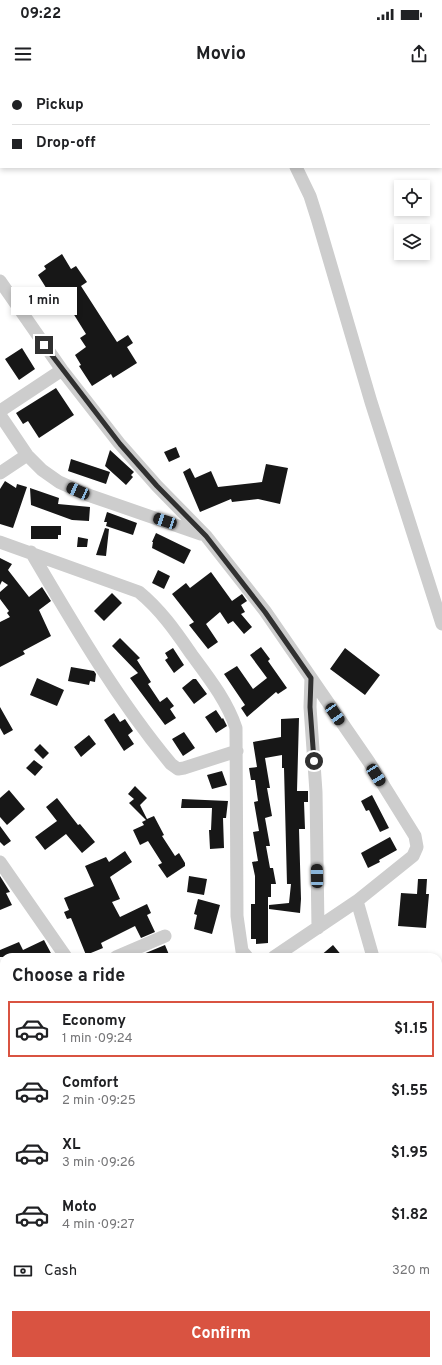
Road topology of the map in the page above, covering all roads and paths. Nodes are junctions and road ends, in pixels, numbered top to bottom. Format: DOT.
graph roads {
  1 [pos="296,168"];
  2 [pos="0,281"];
  3 [pos="62,370"];
  4 [pos="0,411"];
  5 [pos="0,415"];
  6 [pos="27,455"];
  7 [pos="0,473"];
  8 [pos="206,536"];
  9 [pos="0,542"];
  10 [pos="31,552"];
  11 [pos="442,624"];
  12 [pos="311,678"];
  13 [pos="237,751"];
  14 [pos="0,862"];
  15 [pos="357,901"];
  16 [pos="318,928"];
  17 [pos="164,936"];
  18 [pos="63,953"];
  19 [pos="125,953"];
  20 [pos="244,953"];
  21 [pos="280,953"];
  22 [pos="372,953"];
  1 -- 11 [label="street"];
  2 -- 3 [label="street"];
  3 -- 4 [label="street"];
  3 -- 8 [label="street"];
  5 -- 6 [label="street"];
  6 -- 7 [label="street"];
  6 -- 8 [label="street"];
  8 -- 12 [label="street"];
  9 -- 10 [label="street"];
  10 -- 13 [label="street"];
  10 -- 13 [label="street"];
  12 -- 15 [label="street"];
  12 -- 16 [label="street"];
  13 -- 20 [label="street"];
  14 -- 18 [label="street"];
  15 -- 16 [label="street"];
  15 -- 22 [label="street"];
  16 -- 21 [label="street"];
  17 -- 19 [label="street"];
}
